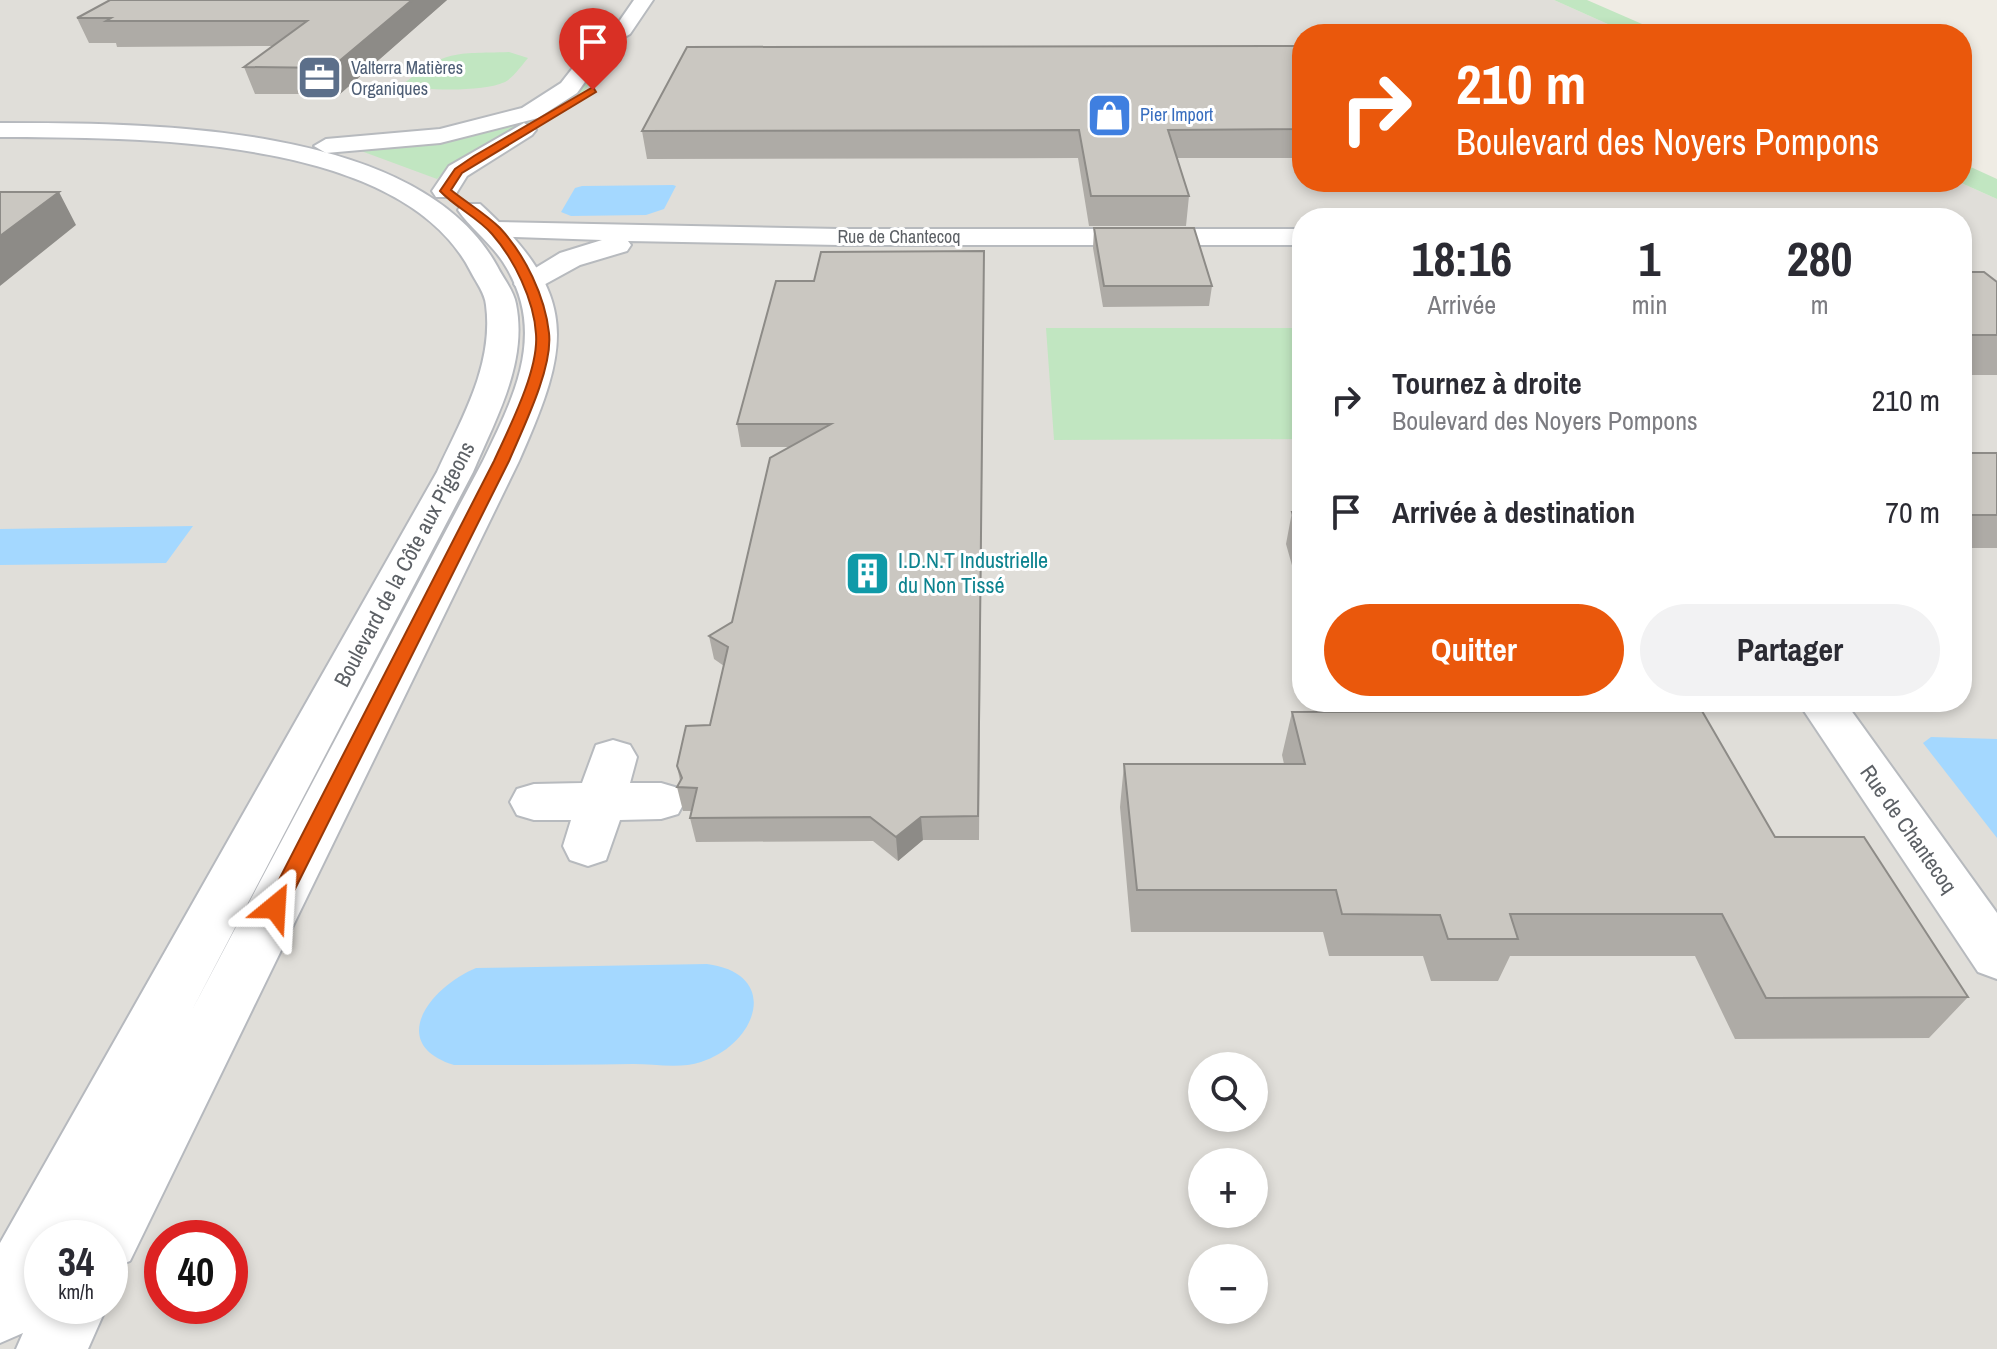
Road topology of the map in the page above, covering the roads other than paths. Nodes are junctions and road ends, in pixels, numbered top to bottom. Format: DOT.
graph roads {
  1 [pos="644,0"];
  2 [pos="623,30"];
  3 [pos="0,121"];
  4 [pos="0,130"];
  5 [pos="326,146"];
  6 [pos="445,191"];
  7 [pos="495,230"];
  8 [pos="839,237"];
  9 [pos="1292,237"];
  10 [pos="529,284"];
  11 [pos="1828,712"];
  12 [pos="661,801"];
  13 [pos="534,802"];
  14 [pos="1997,956"];
  15 [pos="116,1220"];
  16 [pos="0,1309"];
  17 [pos="64,1324"];
  18 [pos="51,1349"];
  1 -- 2 [label="street"];
  2 -- 5 [label="street"];
  2 -- 6 [label="street"];
  3 -- 5 [label="street, Boulevard de la Côte aux Pigeons"];
  4 -- 16 [label="street, Boulevard de la Côte aux Pigeons"];
  5 -- 6 [label="street, Boulevard de la Côte aux Pigeons"];
  6 -- 7 [label="street, Boulevard de la Côte aux Pigeons"];
  7 -- 8 [label="street, Rue de Chantecoq"];
  7 -- 10 [label="street, Boulevard de la Côte aux Pigeons"];
  8 -- 9 [label="street, Rue de Chantecoq"];
  8 -- 10 [label="street"];
  10 -- 15 [label="street, Boulevard de la Côte aux Pigeons"];
  11 -- 14 [label="street, Rue de Chantecoq"];
  12 -- 13 [label="street"];
  17 -- 18 [label="street"];
}
